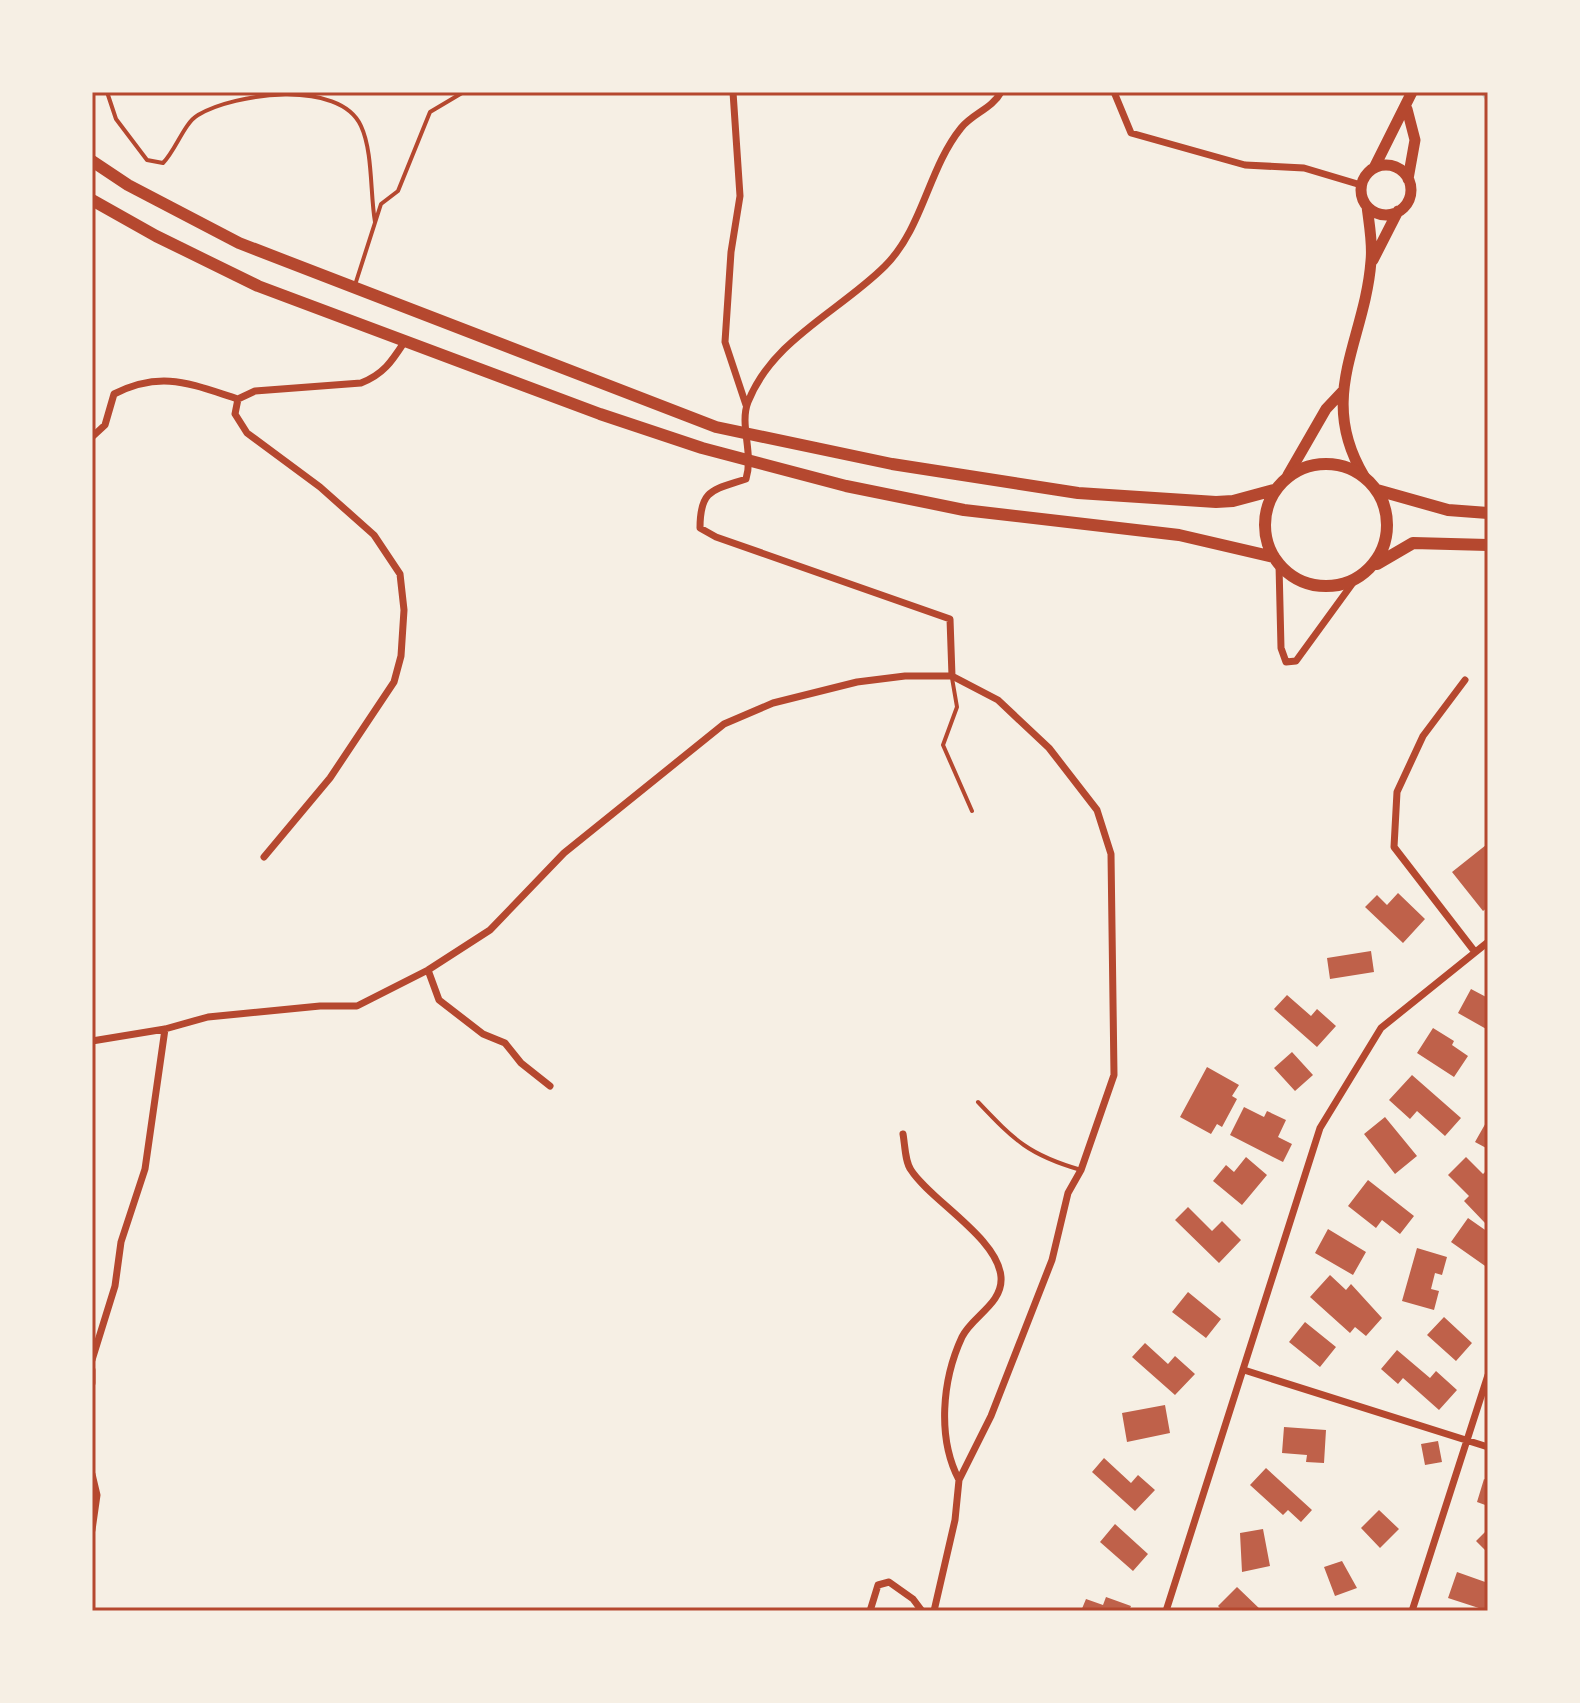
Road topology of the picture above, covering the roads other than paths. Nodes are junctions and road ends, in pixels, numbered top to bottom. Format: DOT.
graph roads {
  1 [pos="107,92"];
  2 [pos="733,92"];
  3 [pos="1001,92"];
  4 [pos="1114,92"];
  5 [pos="1412,92"];
  6 [pos="462,93"];
  7 [pos="1407,109"];
  8 [pos="92,161"];
  9 [pos="1374,168"];
  10 [pos="1408,179"];
  11 [pos="1361,185"];
  12 [pos="92,200"];
  13 [pos="1367,206"];
  14 [pos="1398,211"];
  15 [pos="375,222"];
  16 [pos="1371,262"];
  17 [pos="354,288"];
  18 [pos="405,341"];
  19 [pos="1342,392"];
  20 [pos="238,399"];
  21 [pos="746,405"];
  22 [pos="746,433"];
  23 [pos="92,437"];
  24 [pos="751,461"];
  25 [pos="1288,475"];
  26 [pos="1364,476"];
  27 [pos="1274,490"];
  28 [pos="1377,490"];
  29 [pos="1488,513"];
  30 [pos="1488,545"];
  31 [pos="1277,561"];
  32 [pos="1371,567"];
  33 [pos="1355,580"];
  34 [pos="952,676"];
  35 [pos="1465,680"];
  36 [pos="972,811"];
  37 [pos="264,857"];
  38 [pos="1488,942"];
  39 [pos="1475,952"];
  40 [pos="428,970"];
  41 [pos="165,1029"];
  42 [pos="92,1041"];
  43 [pos="550,1086"];
  44 [pos="978,1102"];
  45 [pos="903,1134"];
  46 [pos="1081,1170"];
  47 [pos="92,1360"];
  48 [pos="92,1370"];
  49 [pos="1244,1370"];
  50 [pos="1488,1375"];
  51 [pos="92,1383"];
  52 [pos="1467,1440"];
  53 [pos="1488,1447"];
  54 [pos="92,1474"];
  55 [pos="959,1480"];
  56 [pos="92,1530"];
  57 [pos="870,1611"];
  58 [pos="922,1611"];
  59 [pos="934,1611"];
  60 [pos="1166,1611"];
  61 [pos="1412,1611"];
  1 -- 15 [label="lane"];
  2 -- 21 [label="street"];
  3 -- 21 [label="street"];
  4 -- 11 [label="street"];
  5 -- 7 [label="main road"];
  6 -- 15 [label="lane"];
  7 -- 9 [label="main road"];
  7 -- 10 [label="main road"];
  8 -- 17 [label="main road"];
  9 -- 10 [label="main road"];
  9 -- 11 [label="main road"];
  10 -- 14 [label="main road"];
  11 -- 13 [label="main road"];
  12 -- 18 [label="main road"];
  13 -- 14 [label="main road"];
  13 -- 16 [label="main road"];
  14 -- 16 [label="main road"];
  15 -- 17 [label="lane"];
  16 -- 19 [label="main road"];
  17 -- 22 [label="main road"];
  18 -- 20 [label="street"];
  18 -- 24 [label="main road"];
  19 -- 25 [label="main road"];
  19 -- 26 [label="main road"];
  20 -- 23 [label="street"];
  20 -- 37 [label="street"];
  21 -- 22 [label="street"];
  22 -- 24 [label="street"];
  22 -- 27 [label="main road"];
  24 -- 31 [label="main road"];
  24 -- 34 [label="street"];
  25 -- 26 [label="main road"];
  25 -- 27 [label="main road"];
  26 -- 28 [label="main road"];
  27 -- 31 [label="main road"];
  28 -- 29 [label="main road"];
  28 -- 32 [label="main road"];
  30 -- 32 [label="main road"];
  31 -- 33 [label="main road"];
  31 -- 33 [label="street"];
  32 -- 33 [label="main road"];
  34 -- 36 [label="lane"];
  34 -- 40 [label="street"];
  34 -- 46 [label="street"];
  35 -- 39 [label="street"];
  38 -- 39 [label="street"];
  39 -- 49 [label="street"];
  40 -- 41 [label="street"];
  40 -- 43 [label="street"];
  41 -- 42 [label="street"];
  41 -- 47 [label="street"];
  44 -- 46 [label="lane"];
  45 -- 55 [label="street"];
  46 -- 55 [label="street"];
  48 -- 51 [label="street"];
  49 -- 52 [label="street"];
  49 -- 60 [label="street"];
  50 -- 52 [label="street"];
  52 -- 53 [label="street"];
  52 -- 61 [label="street"];
  54 -- 56 [label="street"];
  55 -- 59 [label="street"];
  57 -- 58 [label="street"];
}
